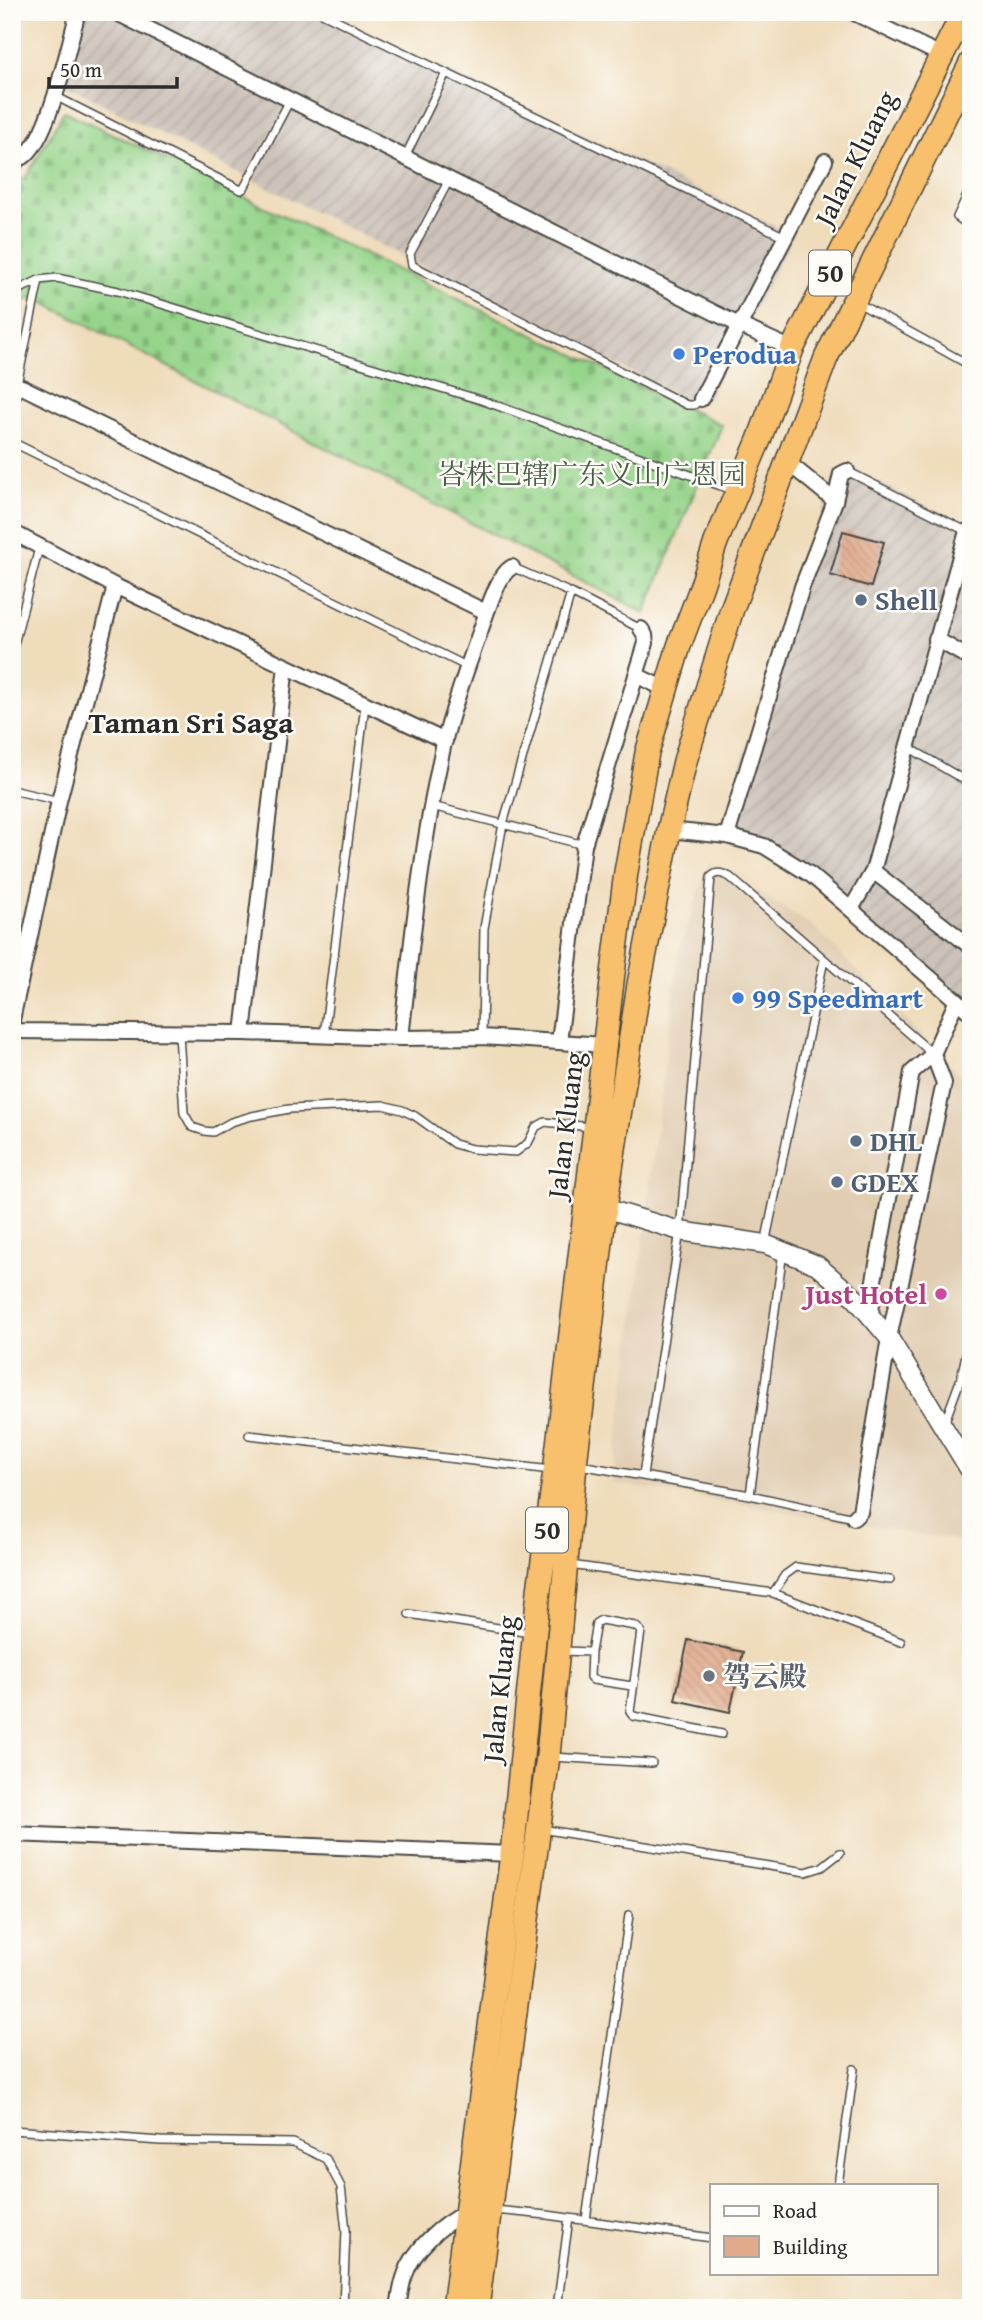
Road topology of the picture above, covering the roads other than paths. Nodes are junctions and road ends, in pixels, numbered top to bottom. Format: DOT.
graph roads {
  1 [pos="78,12"];
  2 [pos="115,12"];
  3 [pos="320,12"];
  4 [pos="852,12"];
  5 [pos="964,12"];
  6 [pos="942,55"];
  7 [pos="971,63"];
  8 [pos="446,73"];
  9 [pos="55,95"];
  10 [pos="290,100"];
  11 [pos="17,158"];
  12 [pos="404,158"];
  13 [pos="825,161"];
  14 [pos="12,179"];
  15 [pos="449,180"];
  16 [pos="971,187"];
  17 [pos="971,227"];
  18 [pos="785,237"];
  19 [pos="39,280"];
  20 [pos="12,293"];
  21 [pos="855,301"];
  22 [pos="738,325"];
  23 [pos="792,349"];
  24 [pos="971,366"];
  25 [pos="14,392"];
  26 [pos="701,399"];
  27 [pos="12,442"];
  28 [pos="786,461"];
  29 [pos="847,471"];
  30 [pos="736,491"];
  31 [pos="835,501"];
  32 [pos="969,532"];
  33 [pos="12,533"];
  34 [pos="716,542"];
  35 [pos="39,548"];
  36 [pos="749,563"];
  37 [pos="512,567"];
  38 [pos="115,586"];
  39 [pos="571,593"];
  40 [pos="486,612"];
  41 [pos="641,629"];
  42 [pos="936,639"];
  43 [pos="12,652"];
  44 [pos="971,659"];
  45 [pos="286,666"];
  46 [pos="468,667"];
  47 [pos="636,676"];
  48 [pos="665,689"];
  49 [pos="365,705"];
  50 [pos="445,741"];
  51 [pos="907,747"];
  52 [pos="647,753"];
  53 [pos="685,761"];
  54 [pos="971,783"];
  55 [pos="12,790"];
  56 [pos="60,801"];
  57 [pos="432,806"];
  58 [pos="503,824"];
  59 [pos="669,830"];
  60 [pos="727,836"];
  61 [pos="584,845"];
  62 [pos="873,871"];
  63 [pos="851,909"];
  64 [pos="971,947"];
  65 [pos="824,960"];
  66 [pos="957,1000"];
  67 [pos="971,1013"];
  68 [pos="12,1020"];
  69 [pos="12,1031"];
  70 [pos="179,1034"];
  71 [pos="243,1034"];
  72 [pos="324,1036"];
  73 [pos="482,1037"];
  74 [pos="401,1038"];
  75 [pos="558,1042"];
  76 [pos="605,1045"];
  77 [pos="933,1054"];
  78 [pos="594,1127"];
  79 [pos="605,1208"];
  80 [pos="680,1231"];
  81 [pos="765,1244"];
  82 [pos="783,1251"];
  83 [pos="871,1317"];
  84 [pos="971,1331"];
  85 [pos="889,1338"];
  86 [pos="943,1427"];
  87 [pos="249,1435"];
  88 [pos="565,1468"];
  89 [pos="971,1472"];
  90 [pos="643,1475"];
  91 [pos="750,1494"];
  92 [pos="854,1518"];
  93 [pos="566,1565"];
  94 [pos="890,1580"];
  95 [pos="773,1594"];
  96 [pos="408,1614"];
  97 [pos="534,1634"];
  98 [pos="901,1642"];
  99 [pos="558,1651"];
  100 [pos="590,1652"];
  101 [pos="632,1686"];
  102 [pos="722,1734"];
  103 [pos="548,1756"];
  104 [pos="652,1763"];
  105 [pos="537,1828"];
  106 [pos="12,1834"];
  107 [pos="840,1853"];
  108 [pos="512,1854"];
  109 [pos="629,1915"];
  110 [pos="854,2069"];
  111 [pos="12,2130"];
  112 [pos="838,2184"];
  113 [pos="490,2210"];
  114 [pos="465,2213"];
  115 [pos="569,2218"];
  116 [pos="586,2220"];
  117 [pos="710,2238"];
  118 [pos="342,2308"];
  119 [pos="398,2308"];
  120 [pos="454,2308"];
  121 [pos="477,2308"];
  122 [pos="557,2308"];
  1 -- 9 [label="street"];
  2 -- 10 [label="street"];
  3 -- 8 [label="lane"];
  4 -- 6 [label="street"];
  5 -- 6 [label="highway, Jalan Kluang / 50"];
  6 -- 23 [label="highway, Jalan Kluang / 50"];
  7 -- 21 [label="highway, Jalan Kluang / 50"];
  8 -- 12 [label="lane"];
  8 -- 18 [label="lane"];
  9 -- 10 [label="lane"];
  9 -- 11 [label="street"];
  10 -- 12 [label="street"];
  11 -- 14 [label="lane"];
  12 -- 15 [label="street"];
  13 -- 18 [label="street"];
  15 -- 22 [label="street"];
  15 -- 26 [label="lane"];
  16 -- 17 [label="lane"];
  18 -- 22 [label="street"];
  19 -- 20 [label="lane"];
  19 -- 25 [label="lane"];
  19 -- 30 [label="lane"];
  21 -- 24 [label="lane"];
  21 -- 28 [label="highway, Jalan Kluang / 50"];
  22 -- 23 [label="street"];
  22 -- 26 [label="street"];
  23 -- 30 [label="highway, Jalan Kluang / 50"];
  25 -- 40 [label="street"];
  27 -- 46 [label="lane"];
  28 -- 31 [label="street"];
  28 -- 36 [label="highway, Jalan Kluang / 50"];
  29 -- 31 [label="street"];
  29 -- 32 [label="lane"];
  30 -- 34 [label="highway, Jalan Kluang / 50"];
  31 -- 60 [label="street"];
  32 -- 42 [label="street"];
  33 -- 35 [label="street"];
  34 -- 36 [label="highway"];
  34 -- 48 [label="highway, Jalan Kluang / 50"];
  35 -- 38 [label="street"];
  35 -- 43 [label="lane"];
  36 -- 53 [label="highway, Jalan Kluang / 50"];
  37 -- 39 [label="lane"];
  37 -- 40 [label="street"];
  38 -- 45 [label="street"];
  38 -- 56 [label="street"];
  39 -- 41 [label="lane"];
  39 -- 58 [label="lane"];
  40 -- 46 [label="street"];
  41 -- 47 [label="street"];
  42 -- 44 [label="street"];
  42 -- 51 [label="street"];
  45 -- 49 [label="street"];
  45 -- 71 [label="street"];
  46 -- 50 [label="street"];
  47 -- 48 [label="street"];
  47 -- 61 [label="street"];
  48 -- 52 [label="highway, Jalan Kluang / 50"];
  49 -- 50 [label="street"];
  49 -- 72 [label="lane"];
  50 -- 57 [label="street"];
  51 -- 54 [label="lane"];
  51 -- 62 [label="street"];
  52 -- 53 [label="highway"];
  52 -- 76 [label="highway, Jalan Kluang / 50"];
  53 -- 59 [label="highway, Jalan Kluang / 50"];
  55 -- 56 [label="lane"];
  56 -- 68 [label="street"];
  57 -- 58 [label="lane"];
  57 -- 74 [label="street"];
  58 -- 61 [label="lane"];
  58 -- 73 [label="lane"];
  59 -- 60 [label="street"];
  59 -- 79 [label="highway, Jalan Kluang / 50"];
  60 -- 63 [label="street"];
  61 -- 75 [label="street"];
  62 -- 63 [label="street"];
  62 -- 64 [label="street"];
  63 -- 66 [label="street"];
  65 -- 77 [label="lane"];
  65 -- 80 [label="lane"];
  65 -- 81 [label="lane"];
  66 -- 67 [label="street"];
  66 -- 77 [label="street"];
  69 -- 70 [label="street"];
  70 -- 71 [label="street"];
  70 -- 78 [label="lane"];
  71 -- 72 [label="street"];
  72 -- 74 [label="street"];
  73 -- 74 [label="street"];
  73 -- 75 [label="street"];
  75 -- 76 [label="street"];
  76 -- 78 [label="highway, Jalan Kluang / 50"];
  77 -- 83 [label="street"];
  77 -- 85 [label="street"];
  78 -- 88 [label="highway, Jalan Kluang / 50"];
  79 -- 80 [label="street"];
  79 -- 88 [label="highway, Jalan Kluang / 50"];
  80 -- 81 [label="street"];
  80 -- 90 [label="lane"];
  81 -- 82 [label="street"];
  82 -- 83 [label="street"];
  82 -- 91 [label="lane"];
  83 -- 85 [label="street"];
  84 -- 86 [label="lane"];
  85 -- 86 [label="street"];
  85 -- 92 [label="street"];
  86 -- 89 [label="street"];
  87 -- 88 [label="lane"];
  88 -- 90 [label="lane"];
  88 -- 93 [label="highway, Jalan Kluang / 50"];
  88 -- 97 [label="highway, Jalan Kluang / 50"];
  90 -- 91 [label="lane"];
  91 -- 92 [label="lane"];
  93 -- 95 [label="lane"];
  93 -- 99 [label="highway, Jalan Kluang / 50"];
  94 -- 95 [label="lane"];
  95 -- 98 [label="lane"];
  96 -- 97 [label="lane"];
  97 -- 108 [label="highway, Jalan Kluang / 50"];
  99 -- 100 [label="lane"];
  99 -- 103 [label="highway, Jalan Kluang / 50"];
  100 -- 101 [label="lane"];
  100 -- 101 [label="lane"];
  101 -- 102 [label="lane"];
  103 -- 104 [label="lane"];
  103 -- 105 [label="highway, Jalan Kluang / 50"];
  105 -- 107 [label="lane"];
  105 -- 113 [label="highway, Jalan Kluang / 50"];
  106 -- 108 [label="street"];
  108 -- 114 [label="highway, Jalan Kluang / 50"];
  109 -- 116 [label="lane"];
  110 -- 112 [label="lane"];
  111 -- 118 [label="lane"];
  113 -- 115 [label="lane"];
  113 -- 121 [label="highway, Jalan Kluang / 50"];
  114 -- 119 [label="street"];
  114 -- 120 [label="highway, Jalan Kluang / 50"];
  115 -- 116 [label="lane"];
  115 -- 122 [label="lane"];
  116 -- 117 [label="lane"];
}
